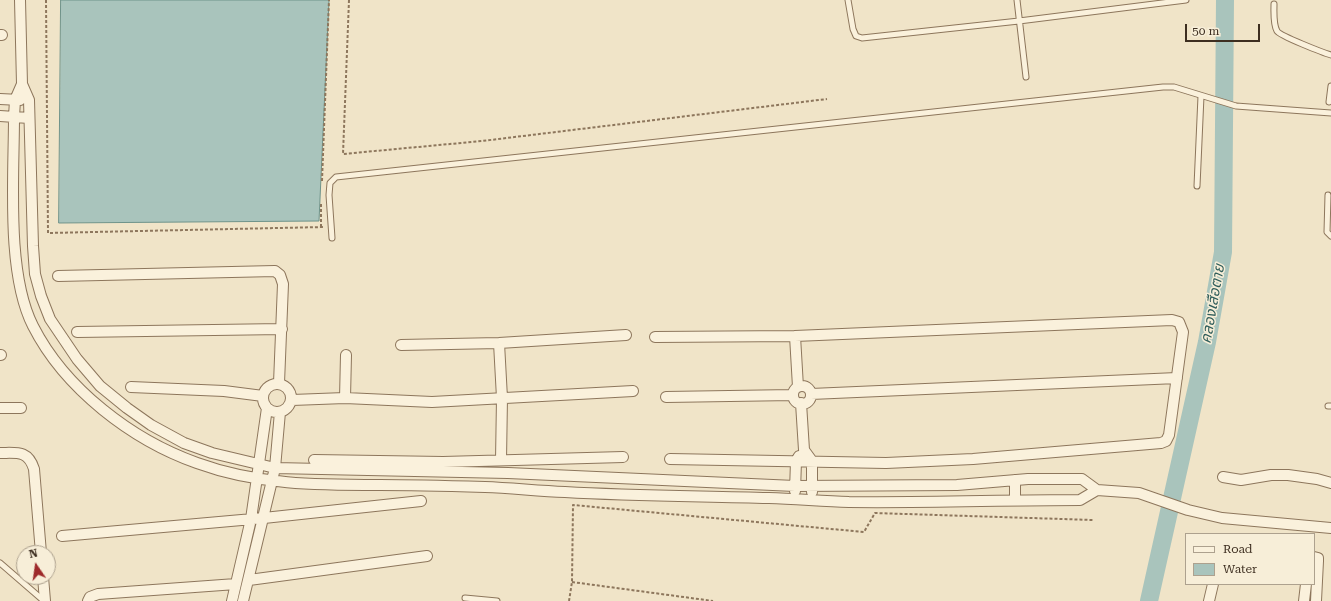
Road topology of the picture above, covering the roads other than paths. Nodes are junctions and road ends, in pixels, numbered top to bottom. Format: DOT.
graph roads {
  1 [pos="20,0"];
  2 [pos="848,0"];
  3 [pos="1017,0"];
  4 [pos="1186,0"];
  5 [pos="1274,4"];
  6 [pos="1019,21"];
  7 [pos="1331,55"];
  8 [pos="1026,77"];
  9 [pos="22,84"];
  10 [pos="1331,86"];
  11 [pos="1204,97"];
  12 [pos="0,99"];
  13 [pos="15,100"];
  14 [pos="29,100"];
  15 [pos="1329,102"];
  16 [pos="1331,113"];
  17 [pos="0,116"];
  18 [pos="14,117"];
  19 [pos="29,118"];
  20 [pos="1197,186"];
  21 [pos="1328,195"];
  22 [pos="1331,236"];
  23 [pos="332,238"];
  24 [pos="58,276"];
  25 [pos="282,329"];
  26 [pos="77,332"];
  27 [pos="61,335"];
  28 [pos="626,335"];
  29 [pos="795,336"];
  30 [pos="655,338"];
  31 [pos="499,343"];
  32 [pos="401,345"];
  33 [pos="46,347"];
  34 [pos="346,355"];
  35 [pos="1177,378"];
  36 [pos="279,383"];
  37 [pos="131,387"];
  38 [pos="633,391"];
  39 [pos="795,391"];
  40 [pos="811,394"];
  41 [pos="263,396"];
  42 [pos="666,397"];
  43 [pos="345,398"];
  44 [pos="502,398"];
  45 [pos="292,400"];
  46 [pos="801,403"];
  47 [pos="0,408"];
  48 [pos="21,408"];
  49 [pos="127,408"];
  50 [pos="267,408"];
  51 [pos="280,412"];
  52 [pos="119,422"];
  53 [pos="804,450"];
  54 [pos="0,453"];
  55 [pos="623,457"];
  56 [pos="670,459"];
  57 [pos="314,460"];
  58 [pos="501,460"];
  59 [pos="796,461"];
  60 [pos="812,461"];
  61 [pos="260,465"];
  62 [pos="275,468"];
  63 [pos="508,473"];
  64 [pos="1223,477"];
  65 [pos="257,480"];
  66 [pos="1015,480"];
  67 [pos="272,482"];
  68 [pos="1331,483"];
  69 [pos="795,486"];
  70 [pos="812,486"];
  71 [pos="507,488"];
  72 [pos="1097,490"];
  73 [pos="794,499"];
  74 [pos="1015,499"];
  75 [pos="811,500"];
  76 [pos="421,501"];
  77 [pos="264,518"];
  78 [pos="251,519"];
  79 [pos="1331,528"];
  80 [pos="62,536"];
  81 [pos="40,545"];
  82 [pos="427,556"];
  83 [pos="1315,556"];
  84 [pos="0,563"];
  85 [pos="249,580"];
  86 [pos="236,584"];
  87 [pos="43,585"];
  88 [pos="1213,585"];
  89 [pos="1306,585"];
  90 [pos="465,598"];
  91 [pos="44,601"];
  92 [pos="88,601"];
  93 [pos="232,601"];
  94 [pos="243,601"];
  95 [pos="497,601"];
  96 [pos="1210,601"];
  97 [pos="1304,601"];
  98 [pos="1316,601"];
  1 -- 9 [label="street"];
  2 -- 6 [label="lane"];
  3 -- 6 [label="lane"];
  4 -- 6 [label="lane"];
  5 -- 7 [label="lane"];
  6 -- 8 [label="lane"];
  9 -- 13 [label="street"];
  9 -- 14 [label="street"];
  10 -- 15 [label="lane"];
  11 -- 16 [label="lane"];
  11 -- 20 [label="lane"];
  11 -- 23 [label="lane"];
  12 -- 13 [label="street"];
  13 -- 14 [label="street"];
  13 -- 18 [label="street"];
  14 -- 19 [label="street"];
  17 -- 18 [label="street"];
  18 -- 19 [label="street"];
  18 -- 33 [label="street"];
  19 -- 27 [label="street"];
  21 -- 22 [label="lane"];
  24 -- 25 [label="street"];
  25 -- 26 [label="street"];
  25 -- 36 [label="street"];
  27 -- 33 [label="street"];
  27 -- 49 [label="street"];
  28 -- 31 [label="street"];
  29 -- 30 [label="street"];
  29 -- 35 [label="street"];
  29 -- 39 [label="street"];
  31 -- 32 [label="street"];
  31 -- 44 [label="street"];
  33 -- 52 [label="street"];
  34 -- 43 [label="street"];
  35 -- 40 [label="street"];
  35 -- 60 [label="street"];
  36 -- 41 [label="street"];
  36 -- 45 [label="street"];
  37 -- 41 [label="street"];
  38 -- 44 [label="street"];
  39 -- 40 [label="street"];
  39 -- 42 [label="street"];
  39 -- 46 [label="street"];
  40 -- 46 [label="street"];
  41 -- 50 [label="street"];
  43 -- 44 [label="street"];
  43 -- 45 [label="street"];
  44 -- 58 [label="street"];
  45 -- 51 [label="street"];
  46 -- 53 [label="street"];
  47 -- 48 [label="street"];
  49 -- 52 [label="street"];
  49 -- 61 [label="street"];
  50 -- 51 [label="street"];
  50 -- 61 [label="street"];
  51 -- 62 [label="street"];
  52 -- 65 [label="street"];
  53 -- 59 [label="street"];
  53 -- 60 [label="street"];
  54 -- 81 [label="street"];
  55 -- 58 [label="street"];
  56 -- 59 [label="street"];
  57 -- 58 [label="street"];
  59 -- 60 [label="street"];
  59 -- 69 [label="street"];
  60 -- 70 [label="street"];
  61 -- 62 [label="street"];
  61 -- 65 [label="street"];
  62 -- 63 [label="street"];
  62 -- 67 [label="street"];
  63 -- 69 [label="street"];
  63 -- 71 [label="street"];
  64 -- 68 [label="street"];
  65 -- 67 [label="street"];
  65 -- 78 [label="street"];
  66 -- 70 [label="street"];
  66 -- 72 [label="street"];
  66 -- 74 [label="street"];
  67 -- 71 [label="street"];
  67 -- 77 [label="street"];
  69 -- 70 [label="street"];
  69 -- 73 [label="street"];
  70 -- 75 [label="street"];
  71 -- 73 [label="street"];
  72 -- 74 [label="street"];
  72 -- 79 [label="street"];
  73 -- 75 [label="street"];
  74 -- 75 [label="street"];
  76 -- 77 [label="street"];
  77 -- 78 [label="street"];
  77 -- 85 [label="street"];
  78 -- 80 [label="street"];
  78 -- 86 [label="street"];
  82 -- 85 [label="street"];
  83 -- 98 [label="street"];
  84 -- 91 [label="lane"];
  85 -- 94 [label="street"];
  86 -- 92 [label="street"];
  86 -- 93 [label="street"];
  87 -- 91 [label="street"];
  88 -- 96 [label="street"];
  89 -- 97 [label="street"];
  90 -- 95 [label="lane"];
}
